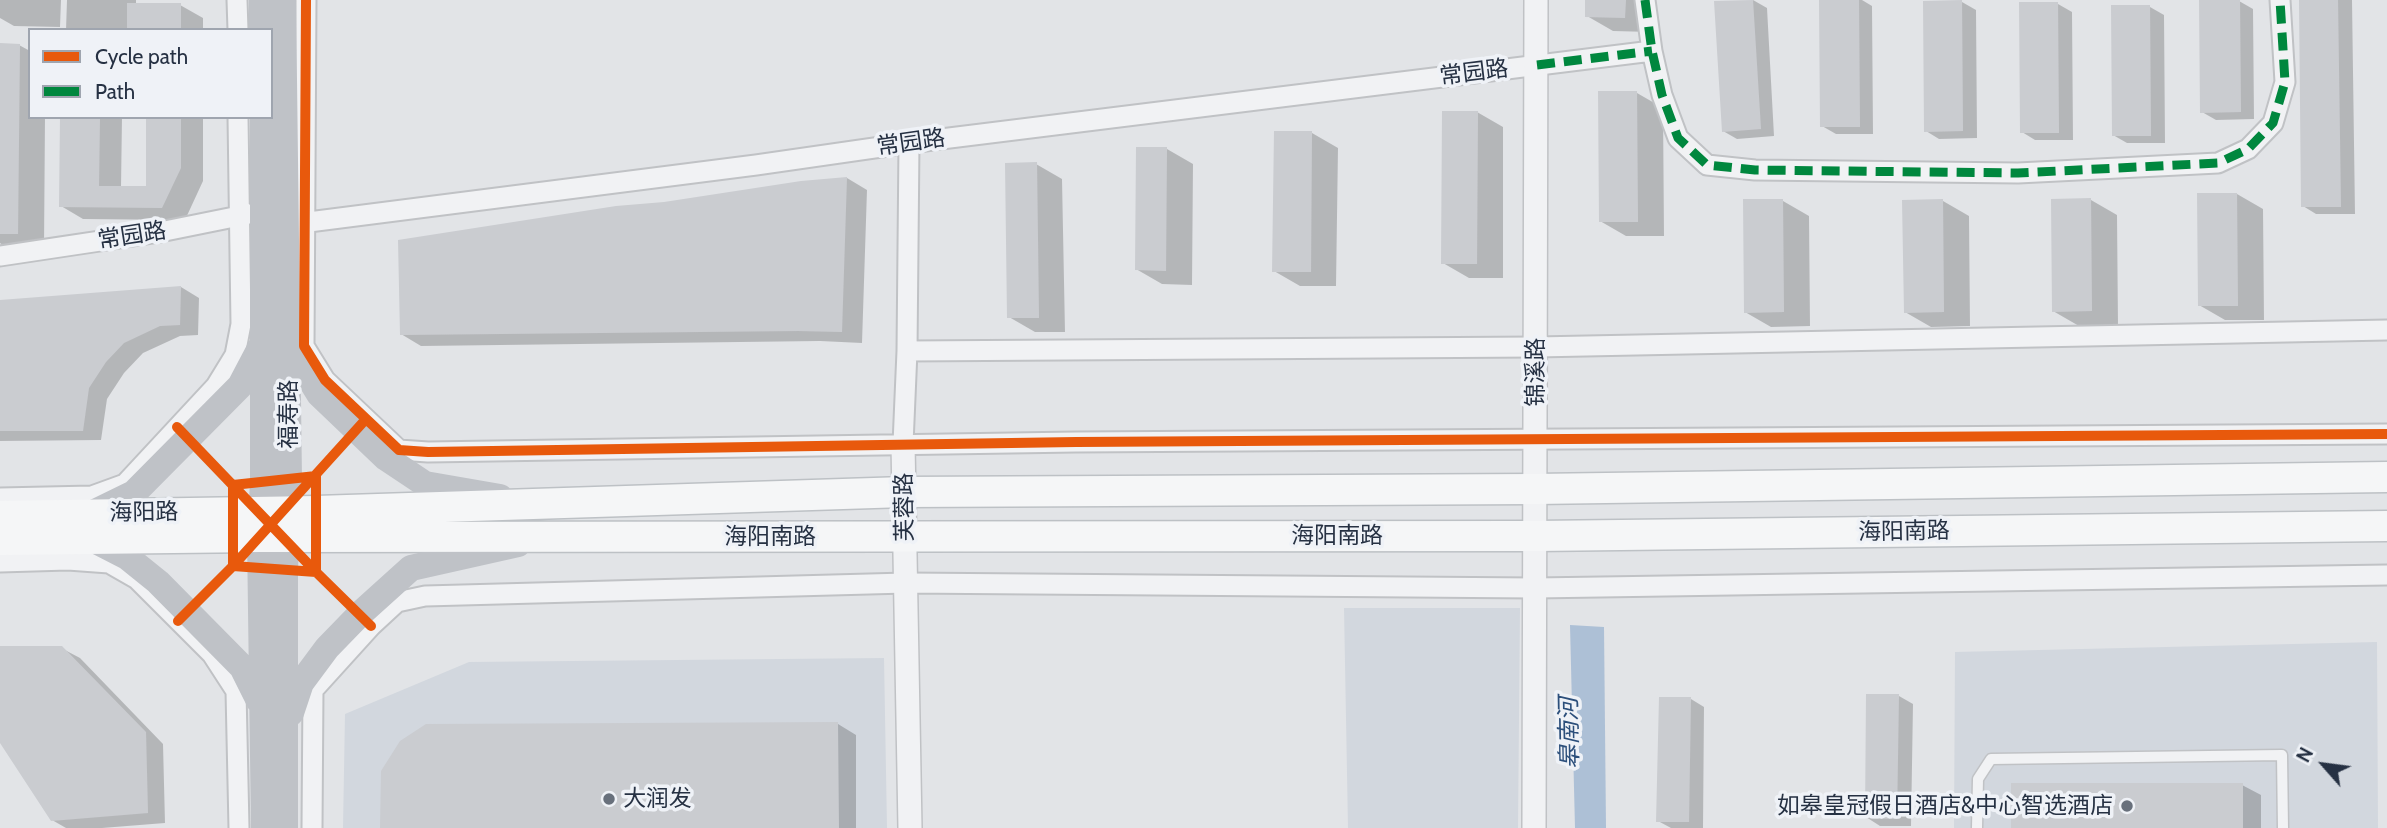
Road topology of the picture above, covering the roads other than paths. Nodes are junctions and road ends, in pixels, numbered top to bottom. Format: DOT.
graph roads {
  1 [pos="237,0"];
  2 [pos="262,0"];
  3 [pos="283,0"];
  4 [pos="306,0"];
  5 [pos="1536,0"];
  6 [pos="1645,0"];
  7 [pos="2280,0"];
  8 [pos="238,28"];
  9 [pos="262,28"];
  10 [pos="1652,51"];
  11 [pos="1537,65"];
  12 [pos="240,119"];
  13 [pos="263,119"];
  14 [pos="909,143"];
  15 [pos="274,218"];
  16 [pos="0,256"];
  17 [pos="2387,330"];
  18 [pos="275,344"];
  19 [pos="1536,346"];
  20 [pos="907,351"];
  21 [pos="2387,433"];
  22 [pos="1535,440"];
  23 [pos="903,444"];
  24 [pos="2387,477"];
  25 [pos="1535,489"];
  26 [pos="905,492"];
  27 [pos="0,498"];
  28 [pos="537,504"];
  29 [pos="0,516"];
  30 [pos="274,524"];
  31 [pos="2387,526"];
  32 [pos="91,527"];
  33 [pos="905,536"];
  34 [pos="1536,536"];
  35 [pos="545,537"];
  36 [pos="0,540"];
  37 [pos="0,562"];
  38 [pos="2387,575"];
  39 [pos="906,583"];
  40 [pos="1535,588"];
  41 [pos="262,708"];
  42 [pos="285,731"];
  43 [pos="239,828"];
  44 [pos="264,828"];
  45 [pos="285,828"];
  46 [pos="312,828"];
  47 [pos="910,828"];
  48 [pos="1534,828"];
  49 [pos="1977,828"];
  50 [pos="2283,828"];
  1 -- 8 [label="street"];
  2 -- 9 [label="main road"];
  3 -- 15 [label="main road, 福寿路"];
  4 -- 15 [label="street"];
  5 -- 11 [label="street, 锦溪路"];
  6 -- 10 [label="street"];
  7 -- 10 [label="street"];
  10 -- 11 [label="street, 常园路"];
  11 -- 14 [label="street, 常园路"];
  11 -- 19 [label="street, 锦溪路"];
  12 -- 15 [label="street"];
  13 -- 15 [label="main road, 福寿路"];
  14 -- 15 [label="street, 常园路"];
  14 -- 20 [label="street, 芙蓉路"];
  15 -- 16 [label="street, 常园路"];
  15 -- 18 [label="main road, 福寿路"];
  15 -- 23 [label="street"];
  15 -- 27 [label="street"];
  17 -- 19 [label="street"];
  18 -- 28 [label="main road"];
  18 -- 30 [label="main road, 福寿路"];
  18 -- 32 [label="main road"];
  19 -- 20 [label="street"];
  19 -- 22 [label="street, 锦溪路"];
  20 -- 23 [label="street, 芙蓉路"];
  21 -- 22 [label="street"];
  22 -- 23 [label="street"];
  22 -- 25 [label="street, 锦溪路"];
  23 -- 26 [label="street, 芙蓉路"];
  24 -- 25 [label="main road, 海阳南路"];
  25 -- 26 [label="main road, 海阳南路"];
  25 -- 34 [label="street, 锦溪路"];
  26 -- 28 [label="main road, 海阳南路"];
  26 -- 33 [label="street, 芙蓉路"];
  28 -- 30 [label="main road, 海阳南路"];
  29 -- 32 [label="main road, 海阳路"];
  30 -- 32 [label="main road, 海阳路"];
  30 -- 35 [label="main road, 海阳南路"];
  30 -- 41 [label="main road, 福寿路"];
  30 -- 42 [label="main road, 福寿路"];
  31 -- 34 [label="main road, 海阳南路"];
  32 -- 36 [label="main road, 海阳路"];
  32 -- 41 [label="main road"];
  33 -- 34 [label="main road, 海阳南路"];
  33 -- 35 [label="main road, 海阳南路"];
  33 -- 39 [label="street, 芙蓉路"];
  34 -- 40 [label="street, 锦溪路"];
  35 -- 42 [label="main road"];
  37 -- 43 [label="street"];
  38 -- 40 [label="street"];
  39 -- 40 [label="street"];
  39 -- 46 [label="street"];
  39 -- 47 [label="street, 芙蓉路"];
  40 -- 48 [label="street, 锦溪路"];
  41 -- 44 [label="main road, 福寿路"];
  42 -- 45 [label="main road, 福寿路"];
  49 -- 50 [label="lane"];
}
